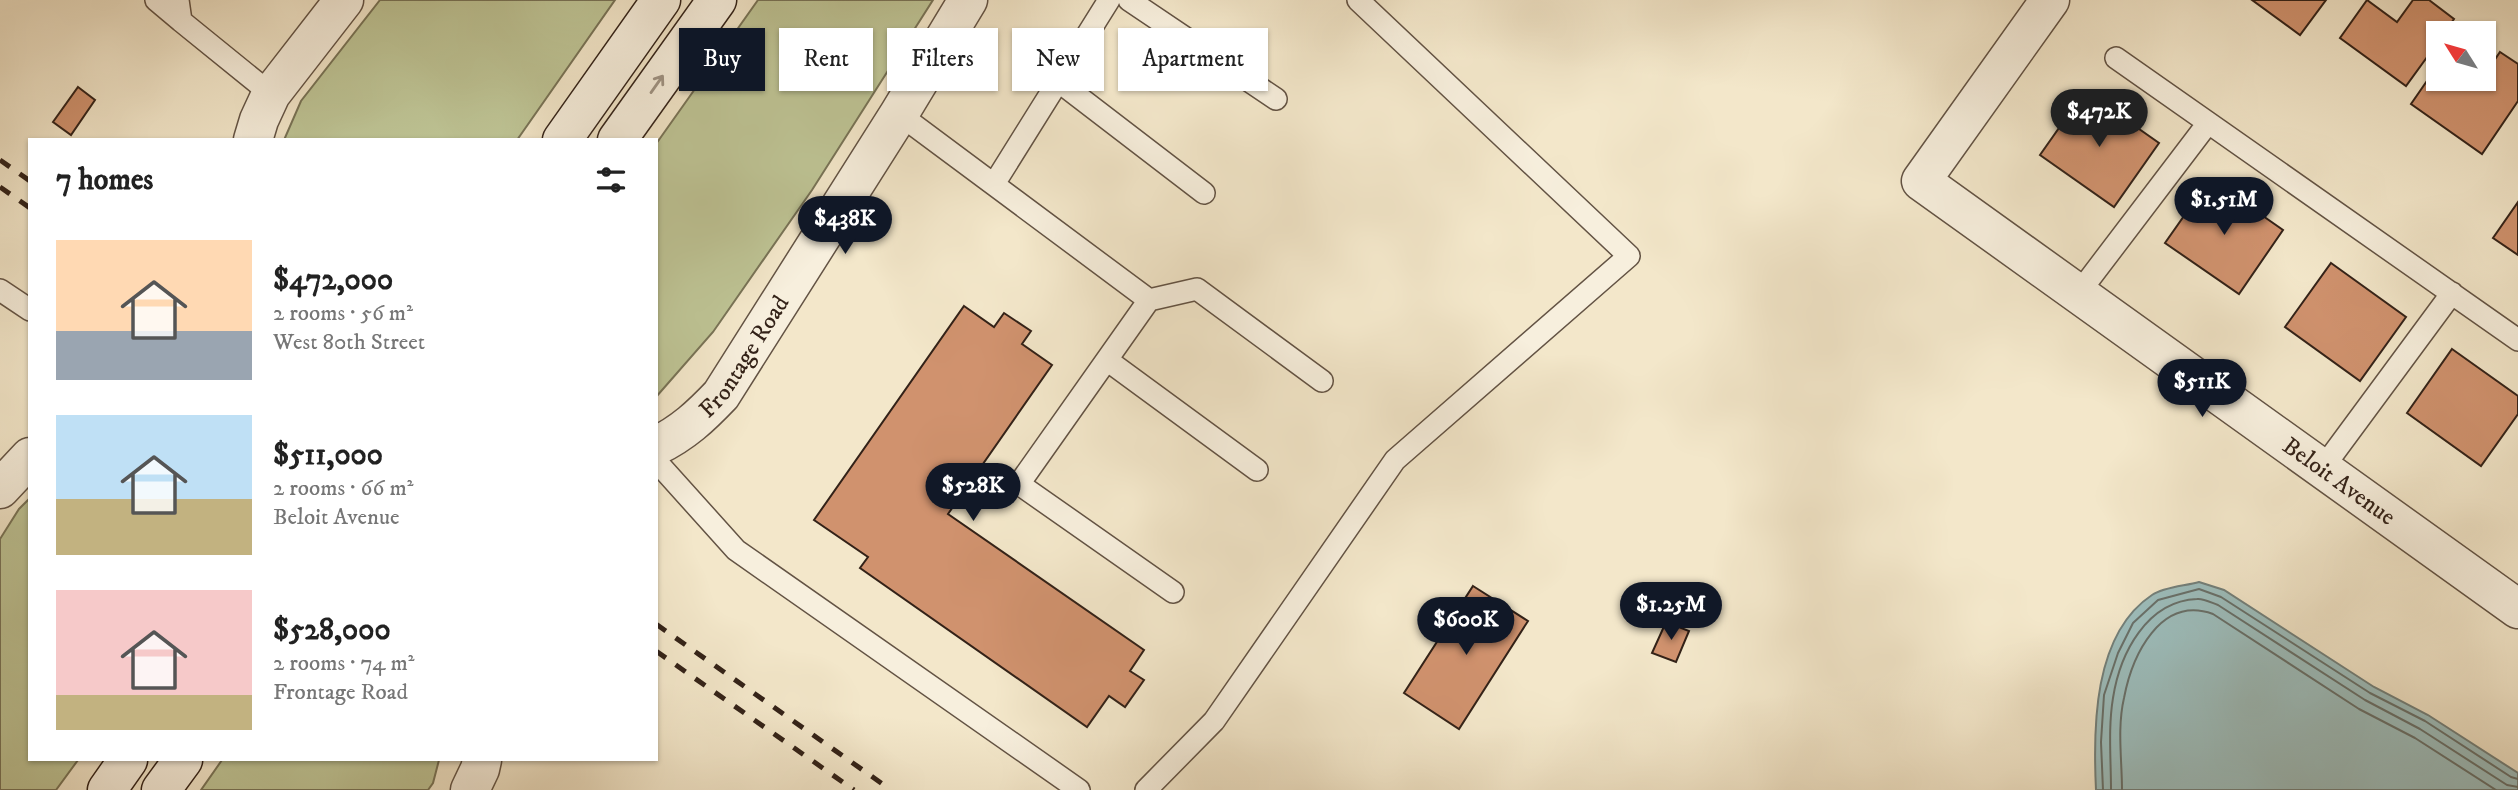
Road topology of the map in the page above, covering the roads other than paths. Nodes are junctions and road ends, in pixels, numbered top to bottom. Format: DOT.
graph roads {
  1 [pos="156,0"];
  2 [pos="344,0"];
  3 [pos="661,0"];
  4 [pos="717,0"];
  5 [pos="968,0"];
  6 [pos="1109,0"];
  7 [pos="1129,0"];
  8 [pos="1358,0"];
  9 [pos="2050,0"];
  10 [pos="180,10"];
  11 [pos="1091,28"];
  12 [pos="2116,58"];
  13 [pos="1052,91"];
  14 [pos="1071,91"];
  15 [pos="271,94"];
  16 [pos="1276,99"];
  17 [pos="899,114"];
  18 [pos="2208,122"];
  19 [pos="254,138"];
  20 [pos="563,138"];
  21 [pos="618,138"];
  22 [pos="994,184"];
  23 [pos="1204,192"];
  24 [pos="0,289"];
  25 [pos="2452,293"];
  26 [pos="2078,295"];
  27 [pos="1149,300"];
  28 [pos="28,309"];
  29 [pos="2518,340"];
  30 [pos="1107,359"];
  31 [pos="1322,382"];
  32 [pos="658,445"];
  33 [pos="28,459"];
  34 [pos="658,463"];
  35 [pos="2322,469"];
  36 [pos="1256,471"];
  37 [pos="0,489"];
  38 [pos="1173,592"];
  39 [pos="2518,609"];
  40 [pos="127,761"];
  41 [pos="182,761"];
  42 [pos="482,761"];
  43 [pos="107,790"];
  44 [pos="161,790"];
  45 [pos="470,790"];
  46 [pos="1079,790"];
  47 [pos="1146,790"];
  1 -- 10 [label="lane"];
  2 -- 15 [label="street"];
  3 -- 20 [label="street"];
  21 -- 4 [label="street, one-way"];
  5 -- 17 [label="street, Frontage Road"];
  6 -- 11 [label="lane"];
  7 -- 16 [label="lane"];
  8 -- 47 [label="lane"];
  9 -- 26 [label="street, Beloit Avenue"];
  10 -- 15 [label="lane"];
  12 -- 18 [label="lane"];
  13 -- 22 [label="lane"];
  14 -- 23 [label="lane"];
  15 -- 19 [label="street"];
  17 -- 22 [label="lane"];
  17 -- 32 [label="street, Frontage Road"];
  18 -- 25 [label="lane"];
  18 -- 26 [label="lane"];
  22 -- 27 [label="lane"];
  24 -- 28 [label="lane"];
  25 -- 29 [label="lane"];
  25 -- 35 [label="lane"];
  26 -- 35 [label="street, Beloit Avenue"];
  27 -- 30 [label="lane"];
  27 -- 31 [label="lane"];
  30 -- 36 [label="lane"];
  30 -- 38 [label="lane"];
  33 -- 37 [label="street"];
  34 -- 46 [label="lane"];
  35 -- 39 [label="street, Beloit Avenue"];
  40 -- 43 [label="street"];
  41 -- 44 [label="street"];
  42 -- 45 [label="street"];
}
